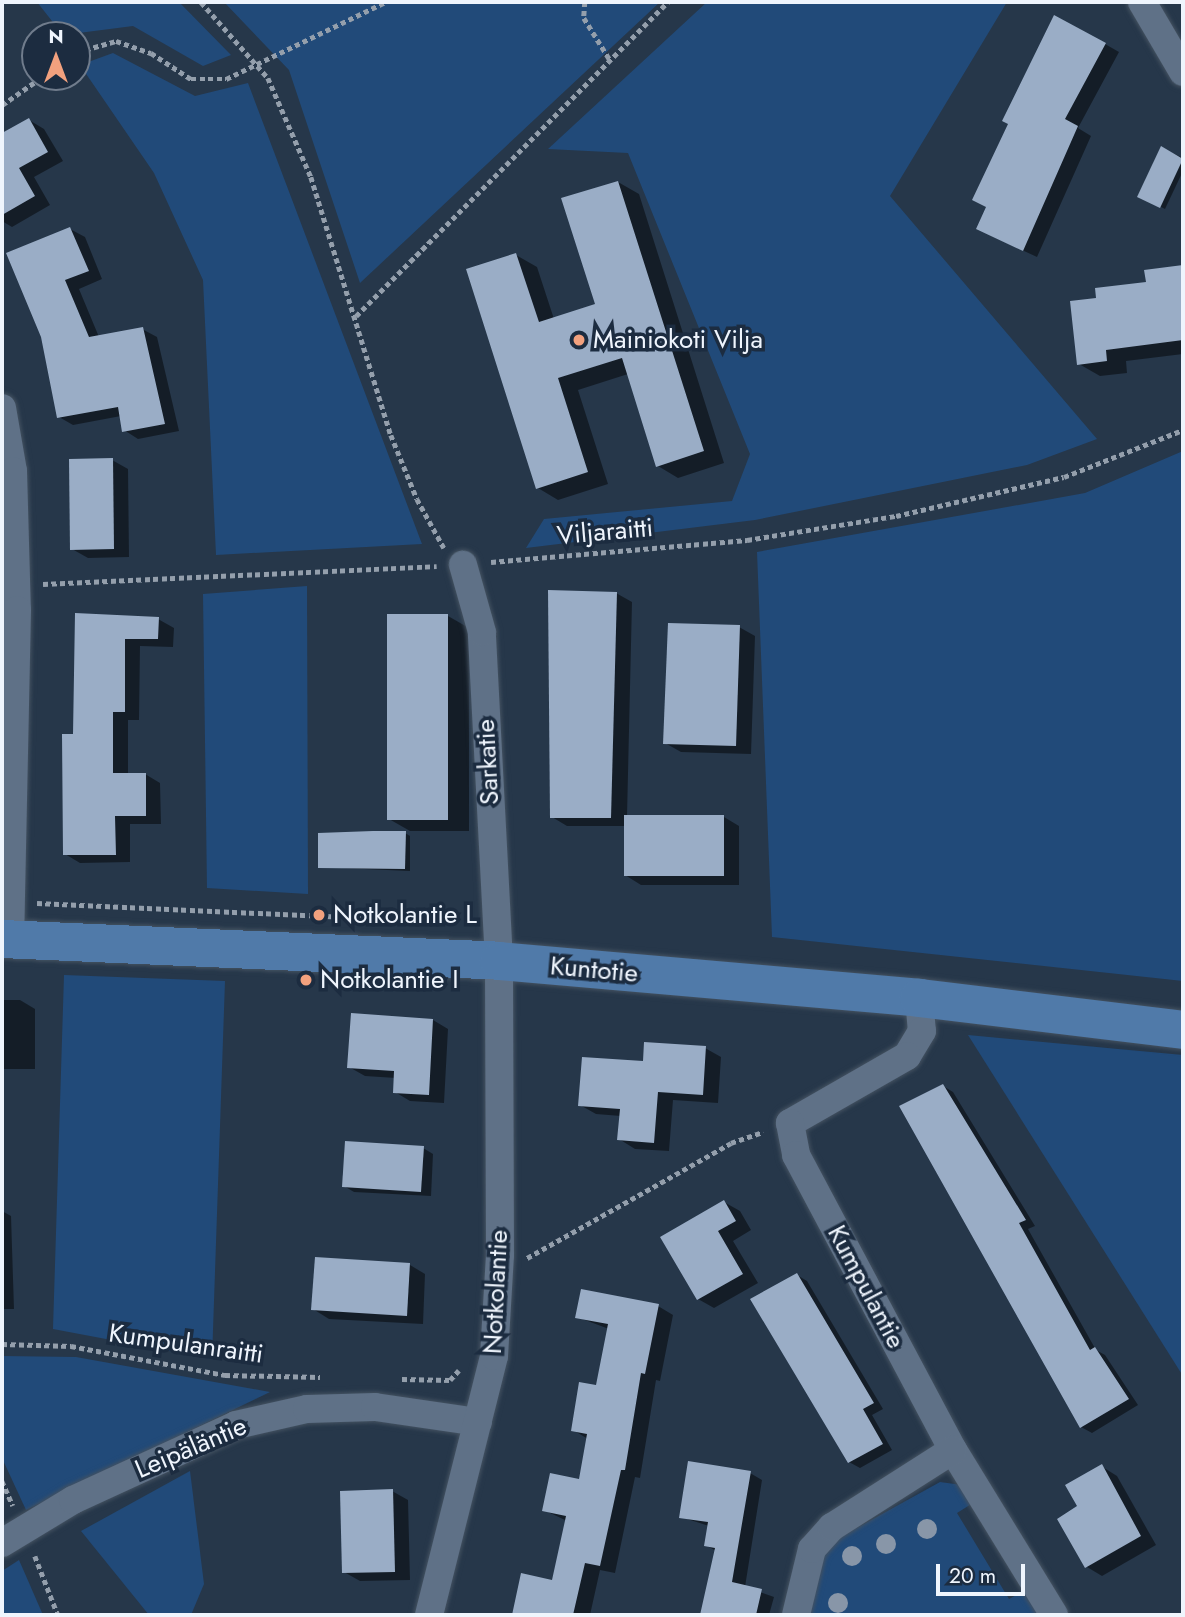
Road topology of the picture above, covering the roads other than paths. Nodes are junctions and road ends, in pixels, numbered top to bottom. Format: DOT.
graph roads {
  1 [pos="1142,2"];
  2 [pos="1183,72"];
  3 [pos="2,408"];
  4 [pos="463,565"];
  5 [pos="11,601"];
  6 [pos="6,939"];
  7 [pos="499,961"];
  8 [pos="919,998"];
  9 [pos="1183,1030"];
  10 [pos="478,1422"];
  11 [pos="953,1450"];
  12 [pos="13,1536"];
  13 [pos="429,1615"];
  14 [pos="796,1615"];
  15 [pos="1054,1615"];
  1 -- 2 [label="street"];
  3 -- 5 [label="street"];
  4 -- 7 [label="street, Sarkatie"];
  5 -- 6 [label="street"];
  6 -- 7 [label="street, Kuntotie"];
  7 -- 8 [label="street, Kuntotie"];
  7 -- 10 [label="street, Notkolantie"];
  8 -- 9 [label="street, Kuntotie"];
  8 -- 11 [label="street, Kumpulantie"];
  10 -- 12 [label="street, Leipäläntie"];
  10 -- 13 [label="street, Notkolantie"];
  11 -- 14 [label="street"];
  11 -- 15 [label="street, Kumpulantie"];
}
